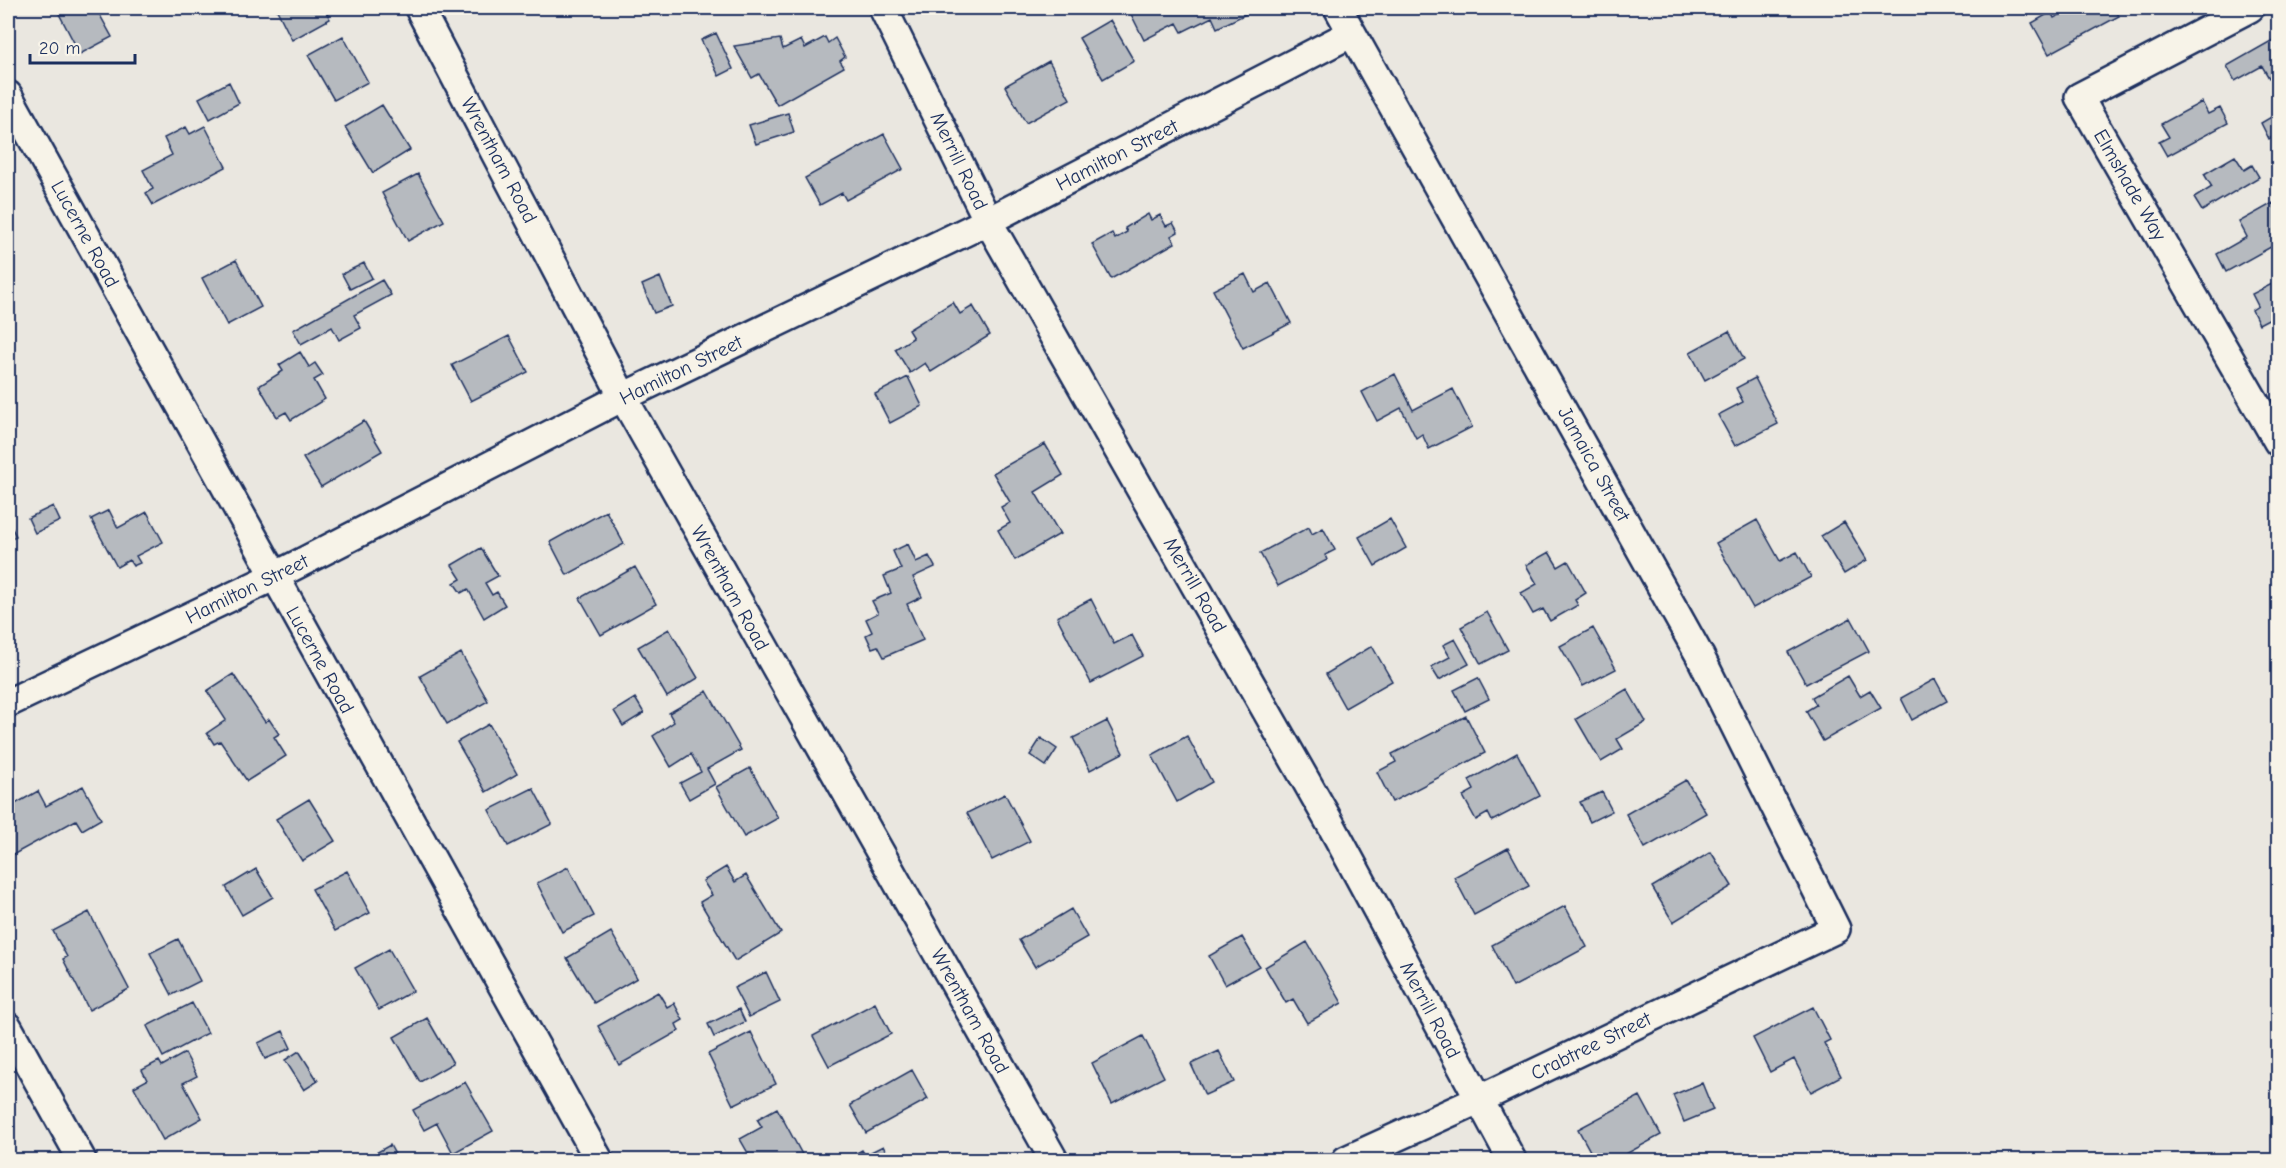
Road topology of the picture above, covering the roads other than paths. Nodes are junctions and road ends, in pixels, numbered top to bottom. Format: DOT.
graph roads {
  1 [pos="419,8"];
  2 [pos="883,8"];
  3 [pos="1338,8"];
  4 [pos="2250,8"];
  5 [pos="1352,33"];
  6 [pos="8,94"];
  7 [pos="988,221"];
  8 [pos="623,397"];
  9 [pos="2278,442"];
  10 [pos="273,577"];
  11 [pos="8,703"];
  12 [pos="1836,928"];
  13 [pos="8,1027"];
  14 [pos="1478,1100"];
  15 [pos="82,1161"];
  16 [pos="599,1161"];
  17 [pos="1054,1161"];
  18 [pos="1346,1161"];
  19 [pos="1512,1161"];
  1 -- 8 [label="street, Wrentham Road"];
  2 -- 7 [label="street, Merrill Road"];
  3 -- 5 [label="street, Jamaica Street"];
  4 -- 9 [label="street, Elmshade Way"];
  5 -- 7 [label="street, Hamilton Street"];
  5 -- 12 [label="street, Jamaica Street"];
  6 -- 10 [label="street, Lucerne Road"];
  7 -- 8 [label="street, Hamilton Street"];
  7 -- 14 [label="street, Merrill Road"];
  8 -- 10 [label="street, Hamilton Street"];
  8 -- 17 [label="street, Wrentham Road"];
  10 -- 11 [label="street, Hamilton Street"];
  10 -- 16 [label="street, Lucerne Road"];
  12 -- 14 [label="street, Crabtree Street"];
  13 -- 15 [label="street"];
  14 -- 18 [label="street, Crabtree Street"];
  14 -- 19 [label="street, Merrill Road"];
}
